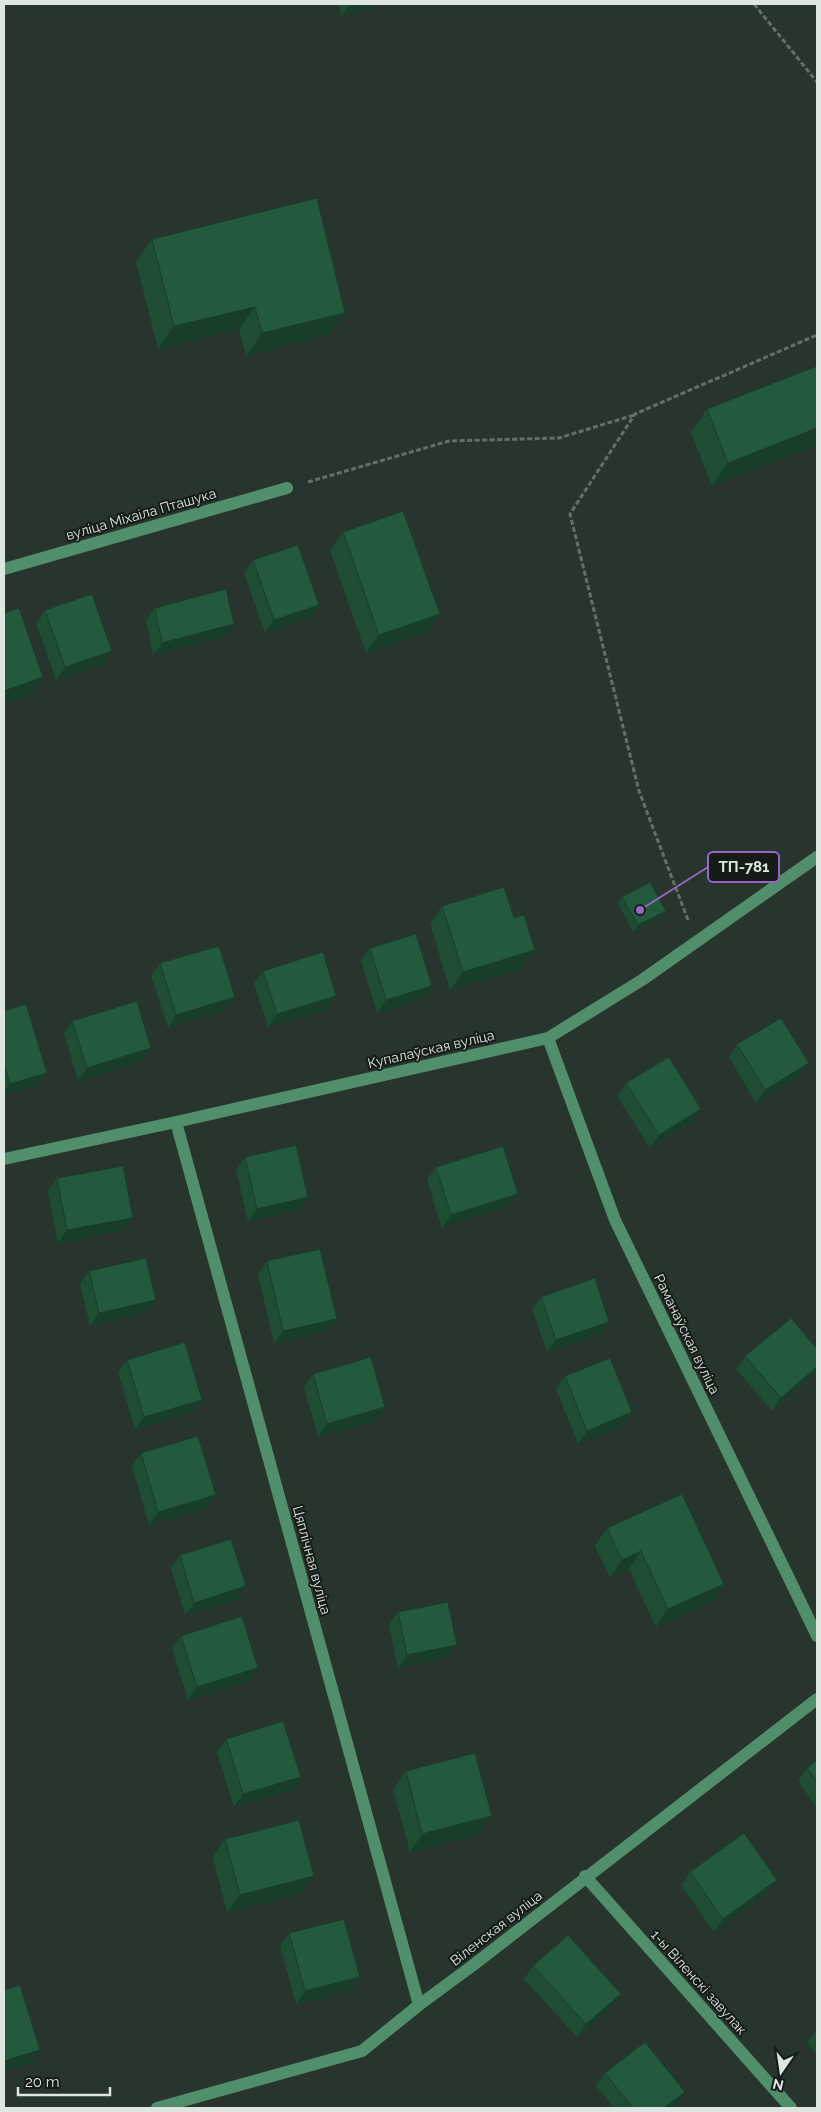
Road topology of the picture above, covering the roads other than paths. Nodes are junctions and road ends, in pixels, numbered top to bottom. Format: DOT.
graph roads {
  1 [pos="286,488"];
  2 [pos="4,569"];
  3 [pos="817,857"];
  4 [pos="548,1038"];
  5 [pos="176,1122"];
  6 [pos="4,1159"];
  7 [pos="817,1636"];
  8 [pos="817,1699"];
  9 [pos="585,1876"];
  10 [pos="419,2005"];
  11 [pos="157,2108"];
  12 [pos="791,2108"];
  1 -- 2 [label="street, вуліца Міхаіла Пташука"];
  3 -- 4 [label="street, Купалаўская вуліца"];
  4 -- 5 [label="street, Купалаўская вуліца"];
  4 -- 7 [label="street, Раманаўская вуліца"];
  5 -- 6 [label="street, Купалаўская вуліца"];
  5 -- 10 [label="street, Цяплічная вуліца"];
  8 -- 9 [label="street, Віленская вуліца"];
  9 -- 10 [label="street, Віленская вуліца"];
  9 -- 12 [label="street, 1-ы Віленскі завулак"];
  10 -- 11 [label="street, Віленская вуліца"];
}
